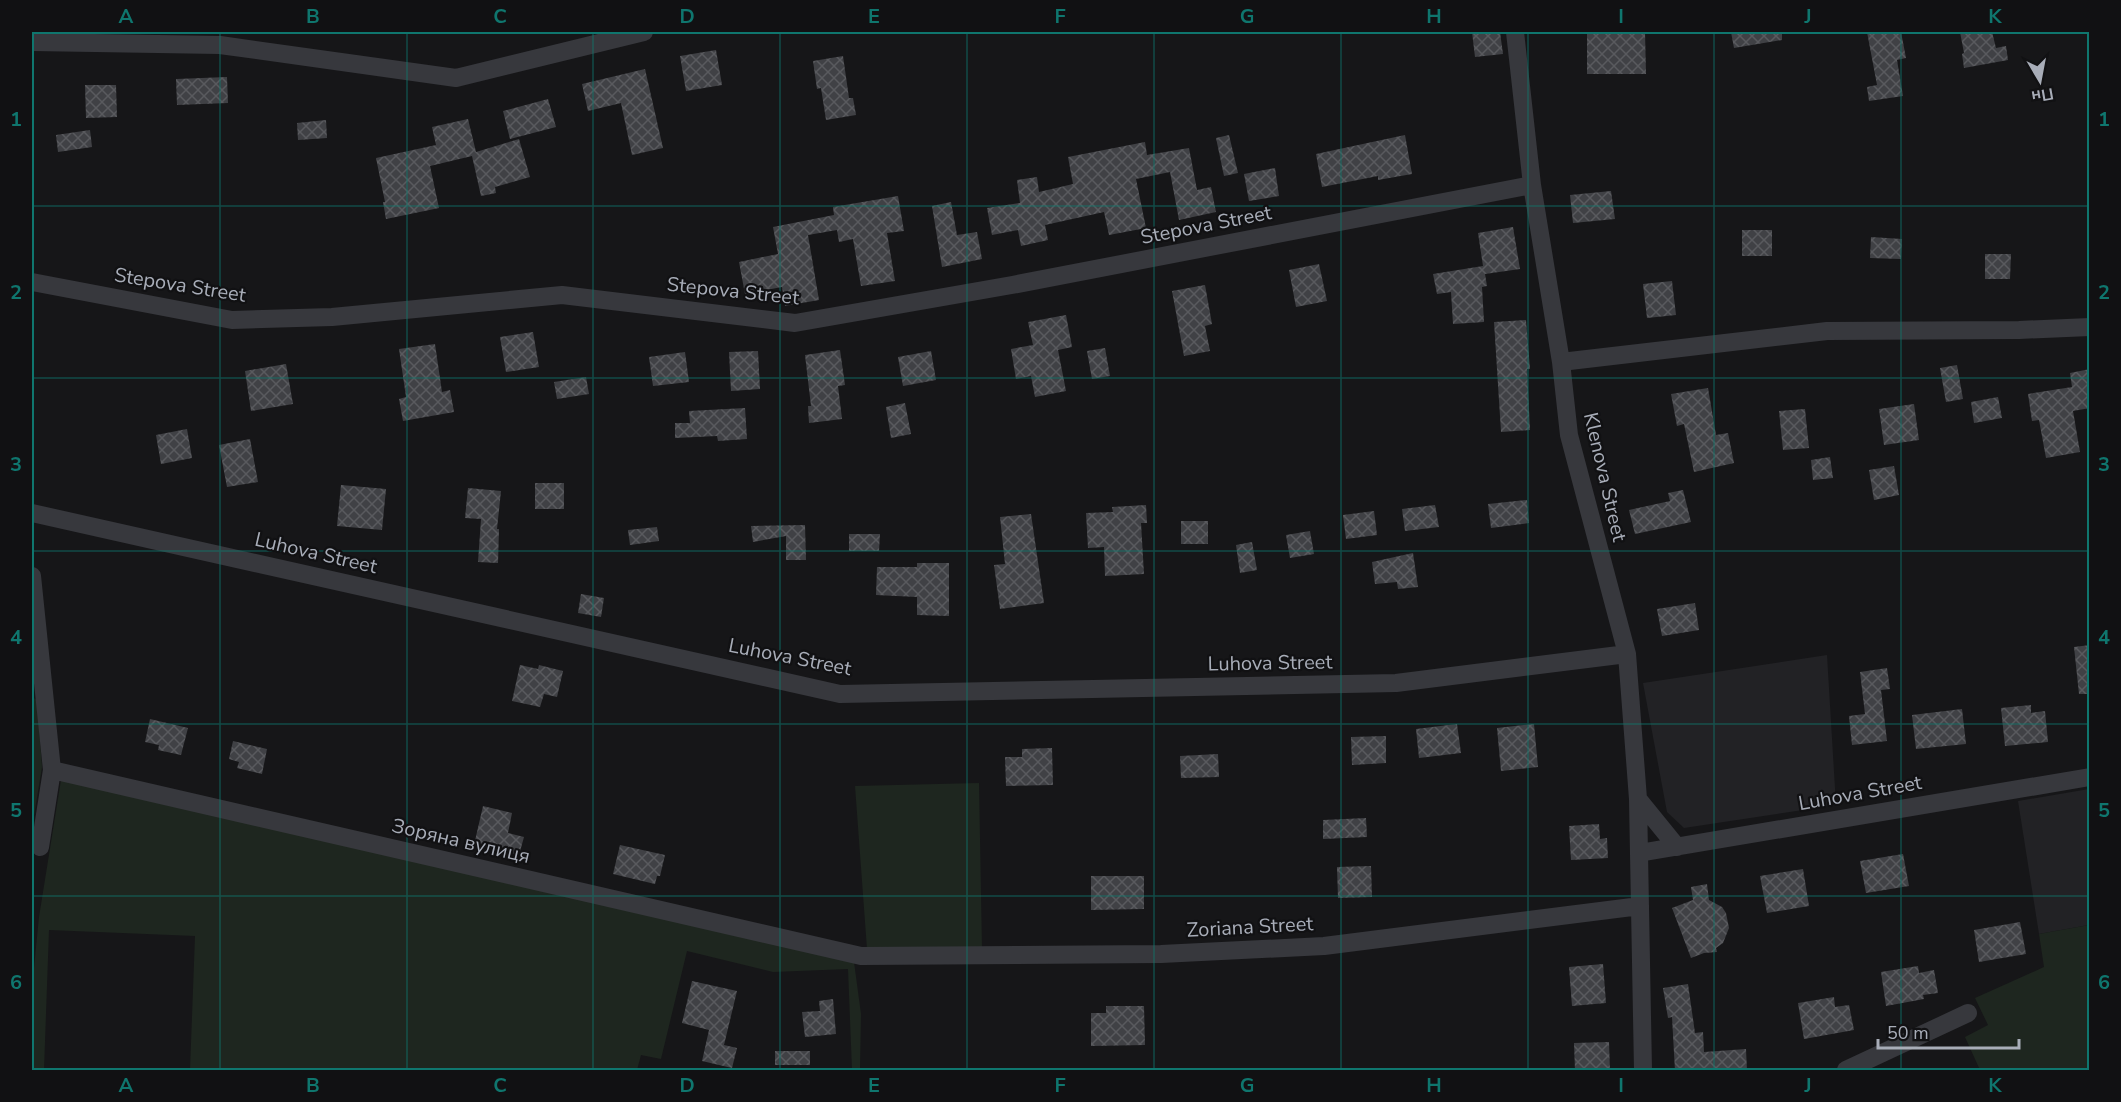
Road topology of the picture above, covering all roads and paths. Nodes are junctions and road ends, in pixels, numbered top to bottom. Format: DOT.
graph roads {
  1 [pos="644,32"];
  2 [pos="1515,32"];
  3 [pos="32,42"];
  4 [pos="1532,185"];
  5 [pos="32,282"];
  6 [pos="2090,327"];
  7 [pos="1561,362"];
  8 [pos="32,513"];
  9 [pos="32,576"];
  10 [pos="1627,654"];
  11 [pos="52,770"];
  12 [pos="2090,777"];
  13 [pos="1638,799"];
  14 [pos="1677,846"];
  15 [pos="40,847"];
  16 [pos="1639,853"];
  17 [pos="1640,906"];
  18 [pos="1968,1013"];
  19 [pos="1643,1071"];
  20 [pos="1846,1071"];
  1 -- 3 [label="street"];
  2 -- 4 [label="street, Klenova Street"];
  4 -- 5 [label="street, Stepova Street"];
  4 -- 7 [label="street, Klenova Street"];
  6 -- 7 [label="street"];
  7 -- 10 [label="street, Klenova Street"];
  8 -- 10 [label="street, Luhova Street"];
  9 -- 11 [label="street"];
  10 -- 13 [label="street, Klenova Street"];
  11 -- 15 [label="street"];
  11 -- 17 [label="street, Zoriana Street"];
  12 -- 14 [label="street, Luhova Street"];
  13 -- 14 [label="street"];
  13 -- 16 [label="street, Klenova Street"];
  14 -- 16 [label="street, Luhova Street"];
  16 -- 17 [label="street, Klenova Street"];
  17 -- 19 [label="street, Klenova Street"];
  18 -- 20 [label="street"];
}
